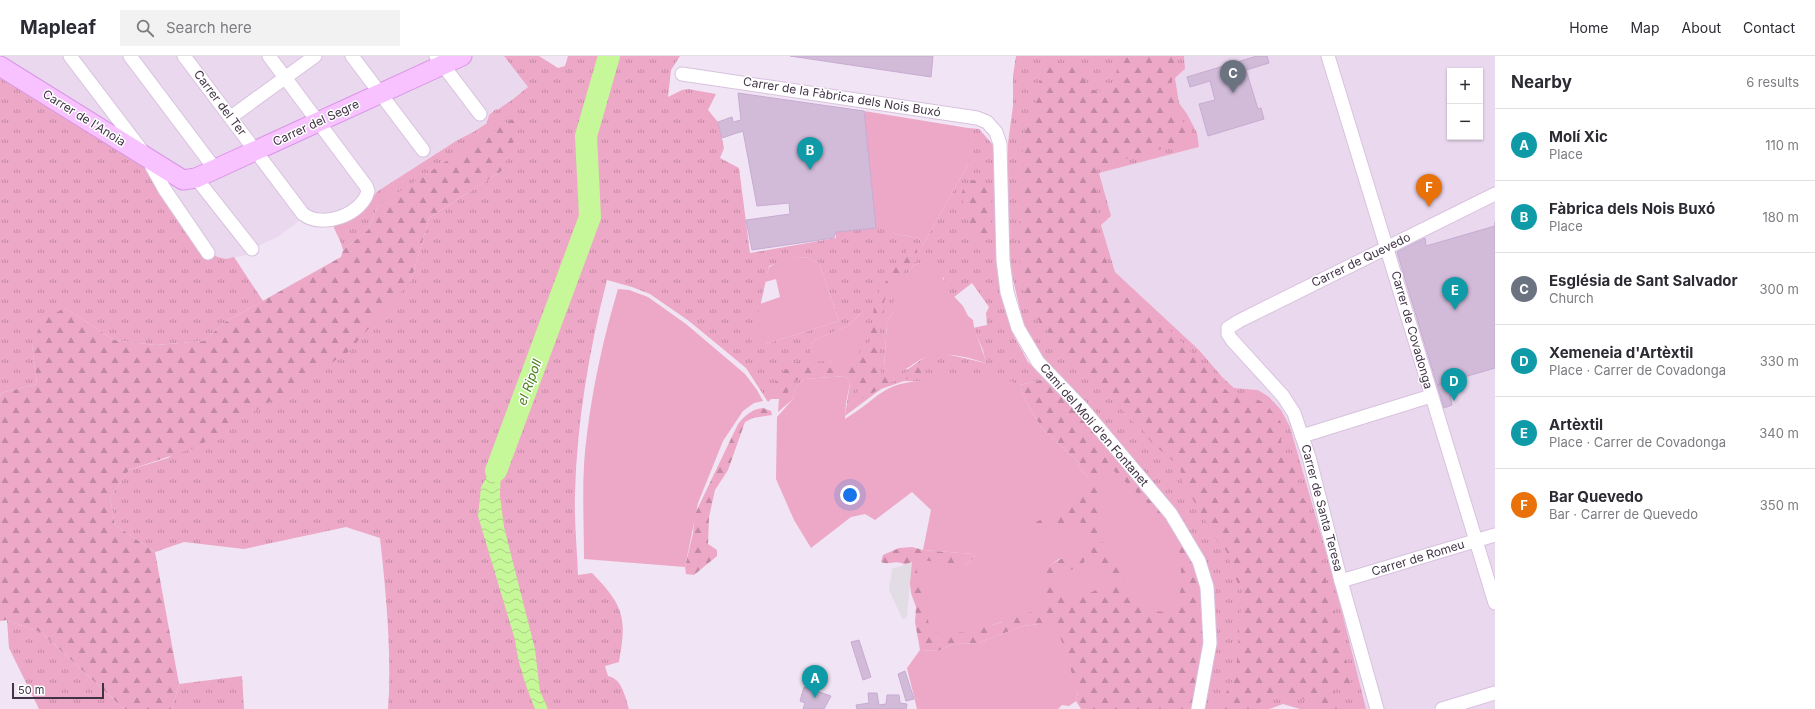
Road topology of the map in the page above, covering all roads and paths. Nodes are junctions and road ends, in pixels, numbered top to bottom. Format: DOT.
graph roads {
  1 [pos="70,56"];
  2 [pos="130,56"];
  3 [pos="184,56"];
  4 [pos="269,56"];
  5 [pos="315,56"];
  6 [pos="352,56"];
  7 [pos="462,56"];
  8 [pos="1328,56"];
  9 [pos="439,61"];
  10 [pos="1,65"];
  11 [pos="682,74"];
  12 [pos="286,78"];
  13 [pos="380,94"];
  14 [pos="480,114"];
  15 [pos="231,117"];
  16 [pos="319,122"];
  17 [pos="996,132"];
  18 [pos="256,150"];
  19 [pos="423,150"];
  20 [pos="146,156"];
  21 [pos="216,168"];
  22 [pos="196,178"];
  23 [pos="1495,194"];
  24 [pos="1388,247"];
  25 [pos="252,249"];
  26 [pos="208,253"];
  27 [pos="1228,328"];
  28 [pos="1431,396"];
  29 [pos="1302,436"];
  30 [pos="1495,535"];
  31 [pos="1477,540"];
  32 [pos="1341,581"];
  33 [pos="1495,603"];
  34 [pos="1495,693"];
  35 [pos="1198,709"];
  36 [pos="1377,709"];
  37 [pos="1442,709"];
  1 -- 20 [label="street"];
  2 -- 21 [label="street"];
  3 -- 15 [label="street, Carrer del Ter"];
  4 -- 12 [label="street"];
  5 -- 12 [label="street"];
  6 -- 13 [label="street"];
  7 -- 9 [label="street, Carrer del Segre"];
  8 -- 24 [label="street, Carrer de Covadonga"];
  9 -- 13 [label="street, Carrer del Segre"];
  9 -- 14 [label="street"];
  10 -- 20 [label="street, Carrer de l'Anoia"];
  11 -- 17 [label="street, Carrer de la Fàbrica dels Nois Buxó"];
  12 -- 15 [label="street"];
  12 -- 16 [label="street"];
  13 -- 16 [label="street, Carrer del Segre"];
  13 -- 19 [label="street"];
  15 -- 18 [label="street, Carrer del Ter"];
  16 -- 18 [label="street, Carrer del Segre"];
  16 -- 18 [label="street, Carrer del Ter"];
  17 -- 35 [label="street, Camí del Molí d'en Fontanet"];
  18 -- 21 [label="street, Carrer del Segre"];
  20 -- 22 [label="street, Carrer de l'Anoia"];
  20 -- 26 [label="street"];
  21 -- 22 [label="street, Carrer del Segre"];
  22 -- 25 [label="street"];
  23 -- 24 [label="street, Carrer de Quevedo"];
  24 -- 27 [label="street, Carrer de Quevedo"];
  24 -- 28 [label="street, Carrer de Covadonga"];
  27 -- 29 [label="street, Carrer de Santa Teresa"];
  28 -- 29 [label="street"];
  28 -- 31 [label="street, Carrer de Covadonga"];
  29 -- 32 [label="street, Carrer de Santa Teresa"];
  30 -- 31 [label="street, Carrer de Romeu"];
  31 -- 32 [label="street, Carrer de Romeu"];
  31 -- 33 [label="street, Carrer de Covadonga"];
  32 -- 36 [label="street, Carrer de Santa Teresa"];
  34 -- 37 [label="street"];
}
